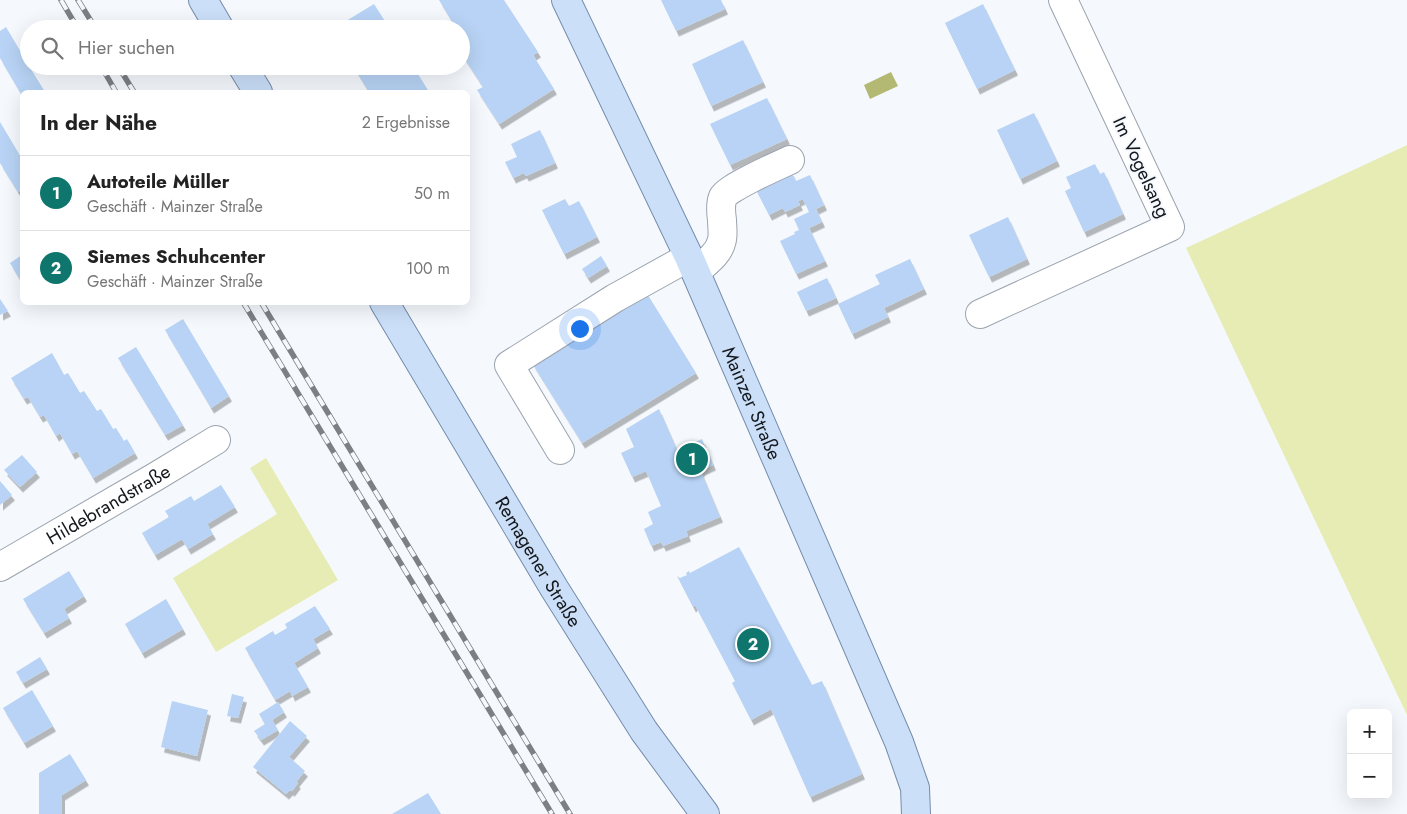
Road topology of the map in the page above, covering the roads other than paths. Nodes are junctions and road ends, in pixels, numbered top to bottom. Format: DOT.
graph roads {
  1 [pos="203,0"];
  2 [pos="566,0"];
  3 [pos="1064,0"];
  4 [pos="215,20"];
  5 [pos="248,75"];
  6 [pos="257,90"];
  7 [pos="790,160"];
  8 [pos="693,264"];
  9 [pos="386,305"];
  10 [pos="980,314"];
  11 [pos="216,440"];
  12 [pos="560,450"];
  13 [pos="0,567"];
  14 [pos="705,814"];
  15 [pos="916,814"];
  1 -- 4 [label="main road"];
  2 -- 8 [label="main road, Mainzer Straße"];
  3 -- 10 [label="street, Im Vogelsang"];
  5 -- 6 [label="main road"];
  7 -- 8 [label="street"];
  8 -- 12 [label="street"];
  8 -- 15 [label="main road, Mainzer Straße"];
  9 -- 14 [label="main road, Remagener Straße"];
  11 -- 13 [label="street, Hildebrandstraße"];
}
